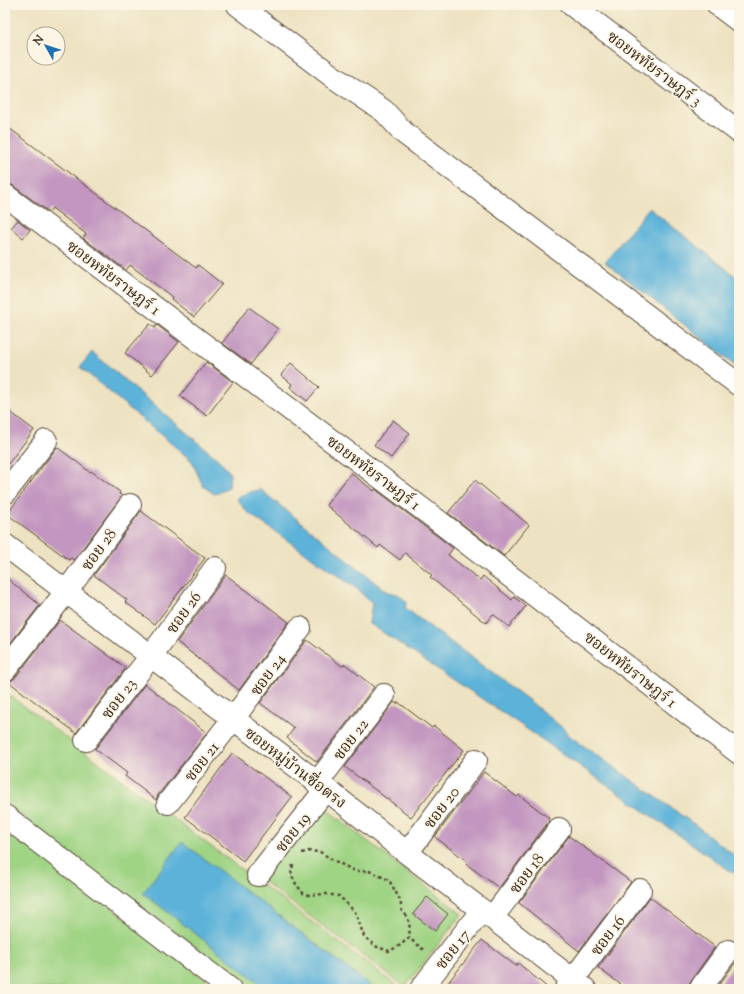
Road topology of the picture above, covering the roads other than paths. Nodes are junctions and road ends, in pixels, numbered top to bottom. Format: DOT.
graph roads {
  1 [pos="238,5"];
  2 [pos="572,5"];
  3 [pos="718,5"];
  4 [pos="739,21"];
  5 [pos="739,132"];
  6 [pos="5,195"];
  7 [pos="739,385"];
  8 [pos="46,441"];
  9 [pos="5,493"];
  10 [pos="130,505"];
  11 [pos="5,545"];
  12 [pos="215,568"];
  13 [pos="66,592"];
  14 [pos="300,628"];
  15 [pos="150,656"];
  16 [pos="5,670"];
  17 [pos="384,695"];
  18 [pos="233,719"];
  19 [pos="86,740"];
  20 [pos="739,753"];
  21 [pos="476,760"];
  22 [pos="322,786"];
  23 [pos="168,803"];
  24 [pos="5,816"];
  25 [pos="559,829"];
  26 [pos="407,853"];
  27 [pos="258,875"];
  28 [pos="640,890"];
  29 [pos="487,914"];
  30 [pos="728,951"];
  31 [pos="575,986"];
  32 [pos="230,989"];
  33 [pos="421,989"];
  34 [pos="700,989"];
  1 -- 7 [label="street"];
  2 -- 5 [label="street, ซอยหทัยราษฎร์ 3"];
  3 -- 4 [label="street"];
  6 -- 20 [label="street, ซอยหทัยราษฎร์ 1"];
  8 -- 9 [label="street"];
  10 -- 13 [label="street, ซอย 28"];
  11 -- 13 [label="street, ซอยหมู่บ้านซื่อตรง"];
  12 -- 15 [label="street, ซอย 26"];
  13 -- 15 [label="street, ซอยหมู่บ้านซื่อตรง"];
  13 -- 16 [label="street, ซอย 28"];
  14 -- 18 [label="street, ซอย 24"];
  15 -- 18 [label="street, ซอยหมู่บ้านซื่อตรง"];
  15 -- 19 [label="street, ซอย 23"];
  17 -- 22 [label="street, ซอย 22"];
  18 -- 22 [label="street, ซอยหมู่บ้านซื่อตรง"];
  18 -- 23 [label="street, ซอย 21"];
  21 -- 26 [label="street, ซอย 20"];
  22 -- 26 [label="street, ซอยหมู่บ้านซื่อตรง"];
  22 -- 27 [label="street, ซอย 19"];
  24 -- 32 [label="street"];
  25 -- 29 [label="street, ซอย 18"];
  26 -- 29 [label="street, ซอยหมู่บ้านซื่อตรง"];
  28 -- 31 [label="street, ซอย 16"];
  29 -- 31 [label="street, ซอยหมู่บ้านซื่อตรง"];
  29 -- 33 [label="street, ซอย 17"];
  30 -- 34 [label="street"];
}
